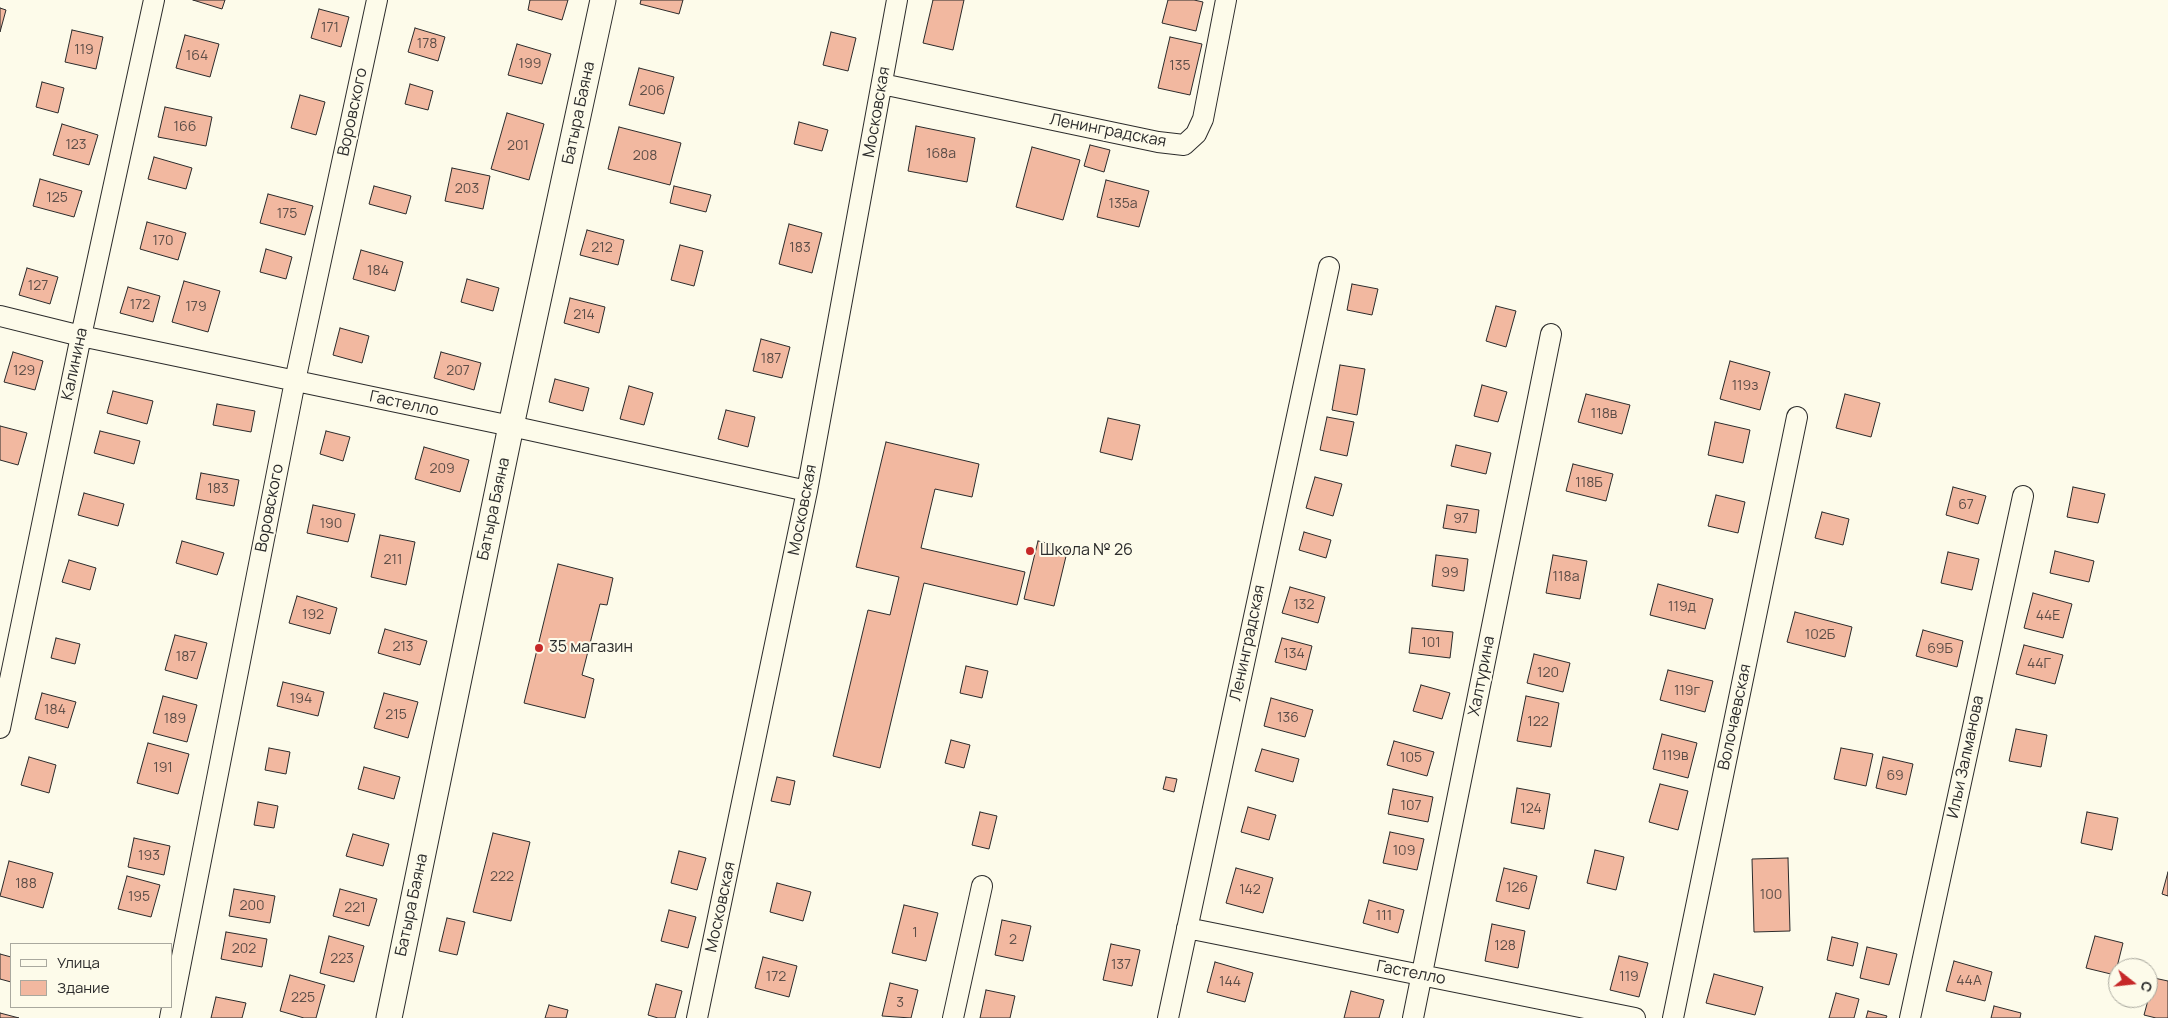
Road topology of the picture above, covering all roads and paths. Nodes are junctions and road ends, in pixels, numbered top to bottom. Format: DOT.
graph roads {
  1 [pos="154,0"];
  2 [pos="377,0"];
  3 [pos="603,0"];
  4 [pos="897,0"];
  5 [pos="1226,0"];
  6 [pos="882,84"];
  7 [pos="1329,267"];
  8 [pos="0,316"];
  9 [pos="1551,334"];
  10 [pos="81,336"];
  11 [pos="295,381"];
  12 [pos="1797,417"];
  13 [pos="512,426"];
  14 [pos="807,492"];
  15 [pos="2023,496"];
  16 [pos="0,728"];
  17 [pos="982,886"];
  18 [pos="1187,928"];
  19 [pos="1422,975"];
  20 [pos="172,1008"];
  21 [pos="389,1018"];
  22 [pos="697,1018"];
  23 [pos="953,1018"];
  24 [pos="1168,1018"];
  25 [pos="1413,1018"];
  26 [pos="1635,1018"];
  27 [pos="1673,1018"];
  28 [pos="1910,1018"];
  1 -- 10 [label="street, Калинина"];
  2 -- 11 [label="street, Воровского"];
  3 -- 13 [label="street, Батыра Баяна"];
  4 -- 6 [label="street, Московская"];
  5 -- 6 [label="street, Ленинградская"];
  6 -- 14 [label="street, Московская"];
  7 -- 18 [label="street, Ленинградская"];
  8 -- 10 [label="street, Гастелло"];
  9 -- 19 [label="street, Халтурина"];
  10 -- 11 [label="street, Гастелло"];
  10 -- 16 [label="street, Калинина"];
  11 -- 13 [label="street, Гастелло"];
  11 -- 20 [label="street, Воровского"];
  12 -- 27 [label="street, Волочаевская"];
  13 -- 14 [label="street, Гастелло"];
  13 -- 21 [label="street, Батыра Баяна"];
  14 -- 22 [label="street, Московская"];
  15 -- 28 [label="street, Ильи Залманова"];
  17 -- 23 [label="street"];
  18 -- 19 [label="street, Гастелло"];
  18 -- 24 [label="street, Ленинградская"];
  19 -- 25 [label="street, Халтурина"];
  19 -- 26 [label="street, Гастелло"];
}
